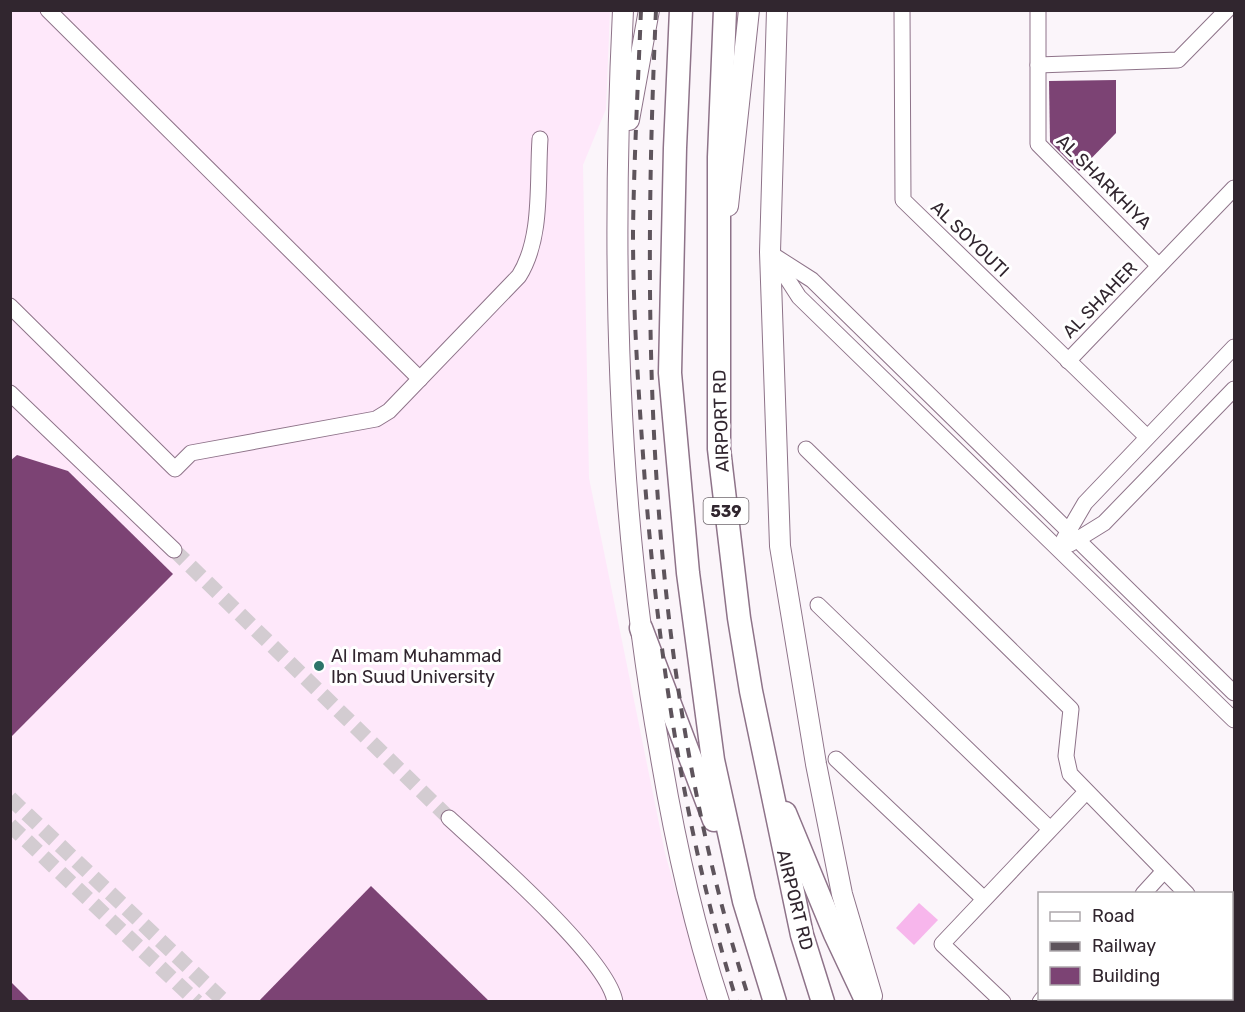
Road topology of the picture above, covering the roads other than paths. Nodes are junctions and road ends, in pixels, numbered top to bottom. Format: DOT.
graph roads {
  1 [pos="48,10"];
  2 [pos="622,10"];
  3 [pos="649,10"];
  4 [pos="681,10"];
  5 [pos="725,10"];
  6 [pos="748,10"];
  7 [pos="777,10"];
  8 [pos="902,10"];
  9 [pos="1038,10"];
  10 [pos="1222,12"];
  11 [pos="1038,66"];
  12 [pos="540,139"];
  13 [pos="619,172"];
  14 [pos="1234,188"];
  15 [pos="770,252"];
  16 [pos="1160,266"];
  17 [pos="718,295"];
  18 [pos="10,306"];
  19 [pos="1234,347"];
  20 [pos="1068,361"];
  21 [pos="420,379"];
  22 [pos="1234,389"];
  23 [pos="10,393"];
  24 [pos="1147,437"];
  25 [pos="806,449"];
  26 [pos="1073,535"];
  27 [pos="174,550"];
  28 [pos="1059,550"];
  29 [pos="818,605"];
  30 [pos="640,628"];
  31 [pos="1234,693"];
  32 [pos="1234,720"];
  33 [pos="836,759"];
  34 [pos="771,779"];
  35 [pos="1086,792"];
  36 [pos="449,818"];
  37 [pos="1049,828"];
  38 [pos="1164,871"];
  39 [pos="1145,892"];
  40 [pos="1185,892"];
  41 [pos="983,898"];
  42 [pos="744,901"];
  43 [pos="615,1002"];
  44 [pos="719,1002"];
  45 [pos="775,1002"];
  46 [pos="823,1002"];
  47 [pos="867,1002"];
  48 [pos="874,1002"];
  49 [pos="1003,1002"];
  1 -- 21 [label="street"];
  2 -- 13 [label="main road"];
  3 -- 13 [label="main road"];
  4 -- 42 [label="highway, 539"];
  5 -- 17 [label="highway, AIRPORT RD / 539"];
  6 -- 17 [label="main road"];
  7 -- 15 [label="main road"];
  8 -- 20 [label="street, AL SOYOUTI"];
  9 -- 11 [label="street, AL SHARKHIYA"];
  10 -- 11 [label="street"];
  11 -- 16 [label="street, AL SHARKHIYA"];
  12 -- 21 [label="street"];
  13 -- 30 [label="main road"];
  14 -- 16 [label="street, AL SHAHER"];
  15 -- 26 [label="street"];
  15 -- 28 [label="street"];
  15 -- 48 [label="main road"];
  16 -- 20 [label="street, AL SHAHER"];
  17 -- 34 [label="highway, AIRPORT RD / 539"];
  18 -- 21 [label="street"];
  19 -- 24 [label="street"];
  20 -- 24 [label="street, AL SOYOUTI"];
  22 -- 26 [label="street"];
  23 -- 27 [label="street"];
  24 -- 26 [label="street"];
  25 -- 35 [label="street"];
  26 -- 28 [label="street"];
  26 -- 31 [label="street"];
  28 -- 32 [label="street"];
  29 -- 37 [label="street"];
  30 -- 42 [label="highway"];
  30 -- 44 [label="main road"];
  33 -- 41 [label="street"];
  34 -- 46 [label="highway, AIRPORT RD / 539"];
  34 -- 47 [label="highway"];
  35 -- 37 [label="street"];
  35 -- 38 [label="street"];
  36 -- 43 [label="street"];
  37 -- 41 [label="street"];
  38 -- 39 [label="street"];
  38 -- 40 [label="street"];
  41 -- 49 [label="street"];
  42 -- 45 [label="highway, 539"];
}
